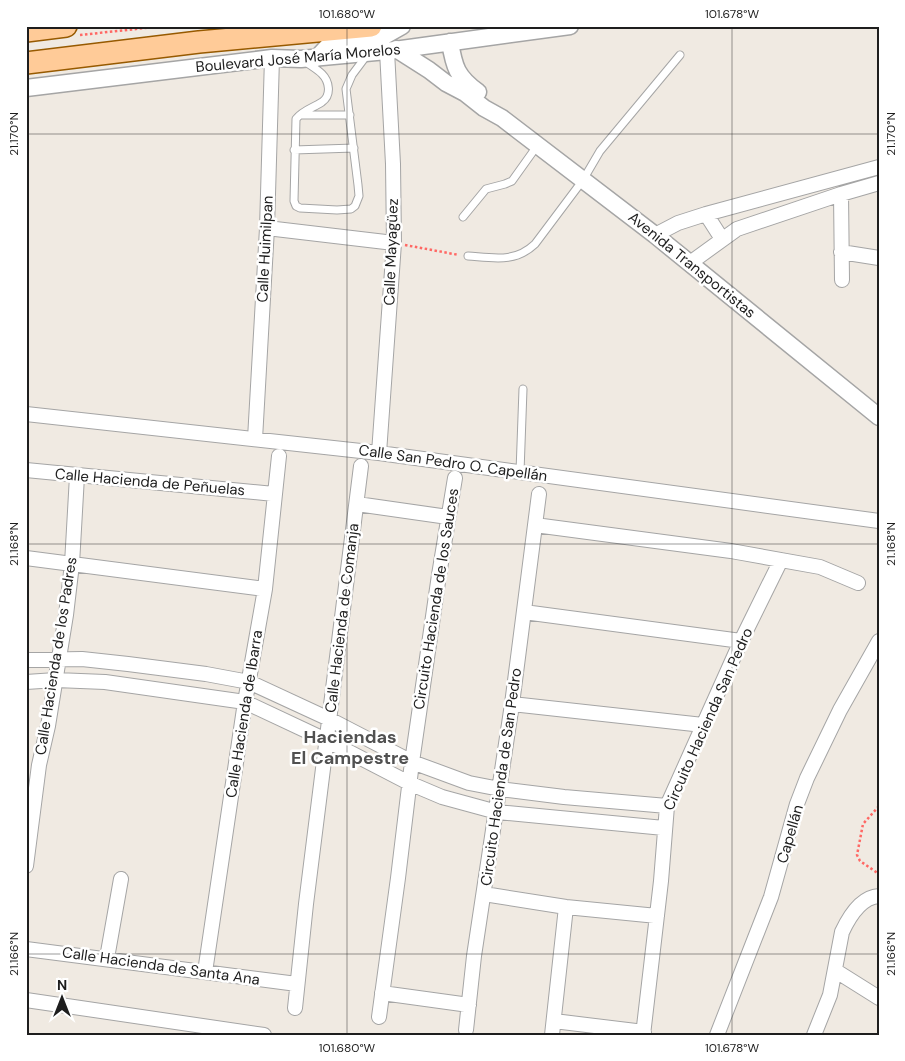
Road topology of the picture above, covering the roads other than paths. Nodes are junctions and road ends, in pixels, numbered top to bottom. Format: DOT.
graph roads {
  1 [pos="371,26"];
  2 [pos="402,26"];
  3 [pos="570,26"];
  4 [pos="26,31"];
  5 [pos="71,31"];
  6 [pos="450,42"];
  7 [pos="392,50"];
  8 [pos="368,53"];
  9 [pos="680,55"];
  10 [pos="272,58"];
  11 [pos="309,58"];
  12 [pos="26,64"];
  13 [pos="26,88"];
  14 [pos="299,115"];
  15 [pos="350,115"];
  16 [pos="502,118"];
  17 [pos="537,145"];
  18 [pos="354,148"];
  19 [pos="294,150"];
  20 [pos="879,167"];
  21 [pos="583,180"];
  22 [pos="879,183"];
  23 [pos="841,194"];
  24 [pos="706,214"];
  25 [pos="463,217"];
  26 [pos="267,228"];
  27 [pos="656,234"];
  28 [pos="722,239"];
  29 [pos="394,243"];
  30 [pos="842,252"];
  31 [pos="468,256"];
  32 [pos="879,258"];
  33 [pos="690,263"];
  34 [pos="842,280"];
  35 [pos="523,389"];
  36 [pos="26,414"];
  37 [pos="879,417"];
  38 [pos="255,439"];
  39 [pos="379,453"];
  40 [pos="279,456"];
  41 [pos="361,466"];
  42 [pos="26,470"];
  43 [pos="520,472"];
  44 [pos="76,476"];
  45 [pos="455,478"];
  46 [pos="274,494"];
  47 [pos="539,494"];
  48 [pos="357,504"];
  49 [pos="448,517"];
  50 [pos="879,521"];
  51 [pos="536,525"];
  52 [pos="26,558"];
  53 [pos="41,559"];
  54 [pos="781,560"];
  55 [pos="72,564"];
  56 [pos="26,567"];
  57 [pos="858,582"];
  58 [pos="265,589"];
  59 [pos="524,612"];
  60 [pos="742,641"];
  61 [pos="879,641"];
  62 [pos="58,659"];
  63 [pos="26,660"];
  64 [pos="56,680"];
  65 [pos="26,682"];
  66 [pos="249,682"];
  67 [pos="245,702"];
  68 [pos="512,704"];
  69 [pos="329,719"];
  70 [pos="703,725"];
  71 [pos="328,741"];
  72 [pos="412,762"];
  73 [pos="32,766"];
  74 [pos="409,783"];
  75 [pos="500,789"];
  76 [pos="667,806"];
  77 [pos="497,812"];
  78 [pos="664,828"];
  79 [pos="26,861"];
  80 [pos="26,866"];
  81 [pos="121,879"];
  82 [pos="484,894"];
  83 [pos="879,896"];
  84 [pos="566,907"];
  85 [pos="657,916"];
  86 [pos="26,949"];
  87 [pos="106,958"];
  88 [pos="836,971"];
  89 [pos="205,972"];
  90 [pos="297,984"];
  91 [pos="382,993"];
  92 [pos="879,998"];
  93 [pos="26,1000"];
  94 [pos="469,1005"];
  95 [pos="295,1008"];
  96 [pos="379,1017"];
  97 [pos="553,1028"];
  98 [pos="466,1030"];
  99 [pos="644,1034"];
  100 [pos="262,1035"];
  101 [pos="717,1035"];
  102 [pos="814,1035"];
  1 -- 12 [label="main road, Boulevard José María Morelos"];
  2 -- 11 [label="street"];
  3 -- 6 [label="street, Boulevard José María Morelos"];
  4 -- 5 [label="main road"];
  6 -- 7 [label="street, Boulevard José María Morelos"];
  6 -- 16 [label="street, Avenida Transportistas"];
  7 -- 8 [label="street, Boulevard José María Morelos"];
  7 -- 16 [label="street, Avenida Transportistas"];
  7 -- 29 [label="street, Calle Mayagüez"];
  8 -- 11 [label="street, Boulevard José María Morelos"];
  8 -- 15 [label="lane"];
  9 -- 21 [label="lane"];
  10 -- 11 [label="street, Boulevard José María Morelos"];
  10 -- 13 [label="street, Boulevard José María Morelos"];
  10 -- 26 [label="street, Calle Huimilpan"];
  11 -- 14 [label="lane"];
  14 -- 15 [label="lane"];
  14 -- 19 [label="lane"];
  15 -- 18 [label="lane"];
  16 -- 17 [label="street, Avenida Transportistas"];
  17 -- 21 [label="street, Avenida Transportistas"];
  17 -- 25 [label="lane"];
  18 -- 19 [label="lane"];
  18 -- 19 [label="lane"];
  20 -- 24 [label="street"];
  21 -- 27 [label="street, Avenida Transportistas"];
  21 -- 31 [label="lane"];
  22 -- 23 [label="street"];
  23 -- 28 [label="street"];
  23 -- 30 [label="street"];
  24 -- 27 [label="street"];
  24 -- 28 [label="street"];
  26 -- 29 [label="street"];
  26 -- 38 [label="street, Calle Huimilpan"];
  27 -- 33 [label="street, Avenida Transportistas"];
  28 -- 33 [label="street"];
  29 -- 39 [label="street, Calle Mayagüez"];
  30 -- 32 [label="street"];
  30 -- 34 [label="street"];
  33 -- 37 [label="street, Avenida Transportistas"];
  35 -- 43 [label="lane"];
  36 -- 38 [label="street, Calle San Pedro O. Capellán"];
  38 -- 39 [label="street, Calle San Pedro O. Capellán"];
  39 -- 43 [label="street, Calle San Pedro O. Capellán"];
  40 -- 46 [label="street, Calle Hacienda de Ibarra"];
  41 -- 48 [label="street, Calle Hacienda de Comanja"];
  42 -- 44 [label="street, Calle Hacienda de Peñuelas"];
  43 -- 50 [label="street, Calle San Pedro O. Capellán"];
  44 -- 46 [label="street, Calle Hacienda de Peñuelas"];
  44 -- 55 [label="street, Calle Hacienda de los Padres"];
  45 -- 49 [label="street, Circuito Hacienda de los Sauces"];
  46 -- 58 [label="street, Calle Hacienda de Ibarra"];
  47 -- 51 [label="street, Circuito Hacienda de San Pedro"];
  48 -- 49 [label="street"];
  48 -- 69 [label="street, Calle Hacienda de Comanja"];
  49 -- 72 [label="street, Circuito Hacienda de los Sauces"];
  51 -- 54 [label="street"];
  51 -- 59 [label="street, Circuito Hacienda de San Pedro"];
  52 -- 53 [label="street"];
  53 -- 55 [label="street"];
  53 -- 56 [label="street"];
  54 -- 57 [label="street"];
  54 -- 60 [label="street, Circuito Hacienda San Pedro"];
  55 -- 58 [label="street"];
  55 -- 62 [label="street, Calle Hacienda de los Padres"];
  58 -- 66 [label="street, Calle Hacienda de Ibarra"];
  59 -- 60 [label="street"];
  59 -- 68 [label="street, Circuito Hacienda de San Pedro"];
  60 -- 70 [label="street, Circuito Hacienda San Pedro"];
  61 -- 101 [label="street, Capellán"];
  62 -- 63 [label="street"];
  62 -- 64 [label="street, Calle Hacienda de los Padres"];
  62 -- 66 [label="street"];
  64 -- 65 [label="street"];
  64 -- 67 [label="street"];
  64 -- 73 [label="street, Calle Hacienda de los Padres"];
  66 -- 67 [label="street, Calle Hacienda de Ibarra"];
  66 -- 69 [label="street"];
  67 -- 71 [label="street"];
  67 -- 89 [label="street, Calle Hacienda de Ibarra"];
  68 -- 70 [label="street"];
  68 -- 75 [label="street, Circuito Hacienda de San Pedro"];
  69 -- 71 [label="street, Calle Hacienda de Comanja"];
  69 -- 72 [label="street"];
  70 -- 76 [label="street, Circuito Hacienda San Pedro"];
  71 -- 74 [label="street"];
  71 -- 90 [label="street, Calle Hacienda de Comanja"];
  72 -- 74 [label="street, Circuito Hacienda de los Sauces"];
  72 -- 75 [label="street"];
  73 -- 79 [label="street, Calle Hacienda de los Padres"];
  74 -- 77 [label="street"];
  74 -- 91 [label="street, Circuito Hacienda de los Sauces"];
  75 -- 76 [label="street"];
  75 -- 77 [label="street, Circuito Hacienda de San Pedro"];
  76 -- 78 [label="street, Circuito Hacienda San Pedro"];
  77 -- 78 [label="street"];
  77 -- 82 [label="street, Circuito Hacienda de San Pedro"];
  78 -- 85 [label="street, Circuito Hacienda San Pedro"];
  79 -- 80 [label="street, Calle Hacienda de los Padres"];
  81 -- 87 [label="street"];
  82 -- 84 [label="street"];
  82 -- 94 [label="street, Circuito Hacienda de San Pedro"];
  83 -- 88 [label="street"];
  84 -- 85 [label="street"];
  84 -- 97 [label="street"];
  85 -- 99 [label="street, Circuito Hacienda San Pedro"];
  86 -- 87 [label="street, Calle Hacienda de Santa Ana"];
  87 -- 89 [label="street, Calle Hacienda de Santa Ana"];
  88 -- 92 [label="street"];
  88 -- 102 [label="street"];
  89 -- 90 [label="street, Calle Hacienda de Santa Ana"];
  90 -- 95 [label="street, Calle Hacienda de Comanja"];
  91 -- 94 [label="street"];
  91 -- 96 [label="street, Circuito Hacienda de los Sauces"];
  93 -- 100 [label="street"];
  94 -- 98 [label="street, Circuito Hacienda de San Pedro"];
  97 -- 99 [label="street"];
}
